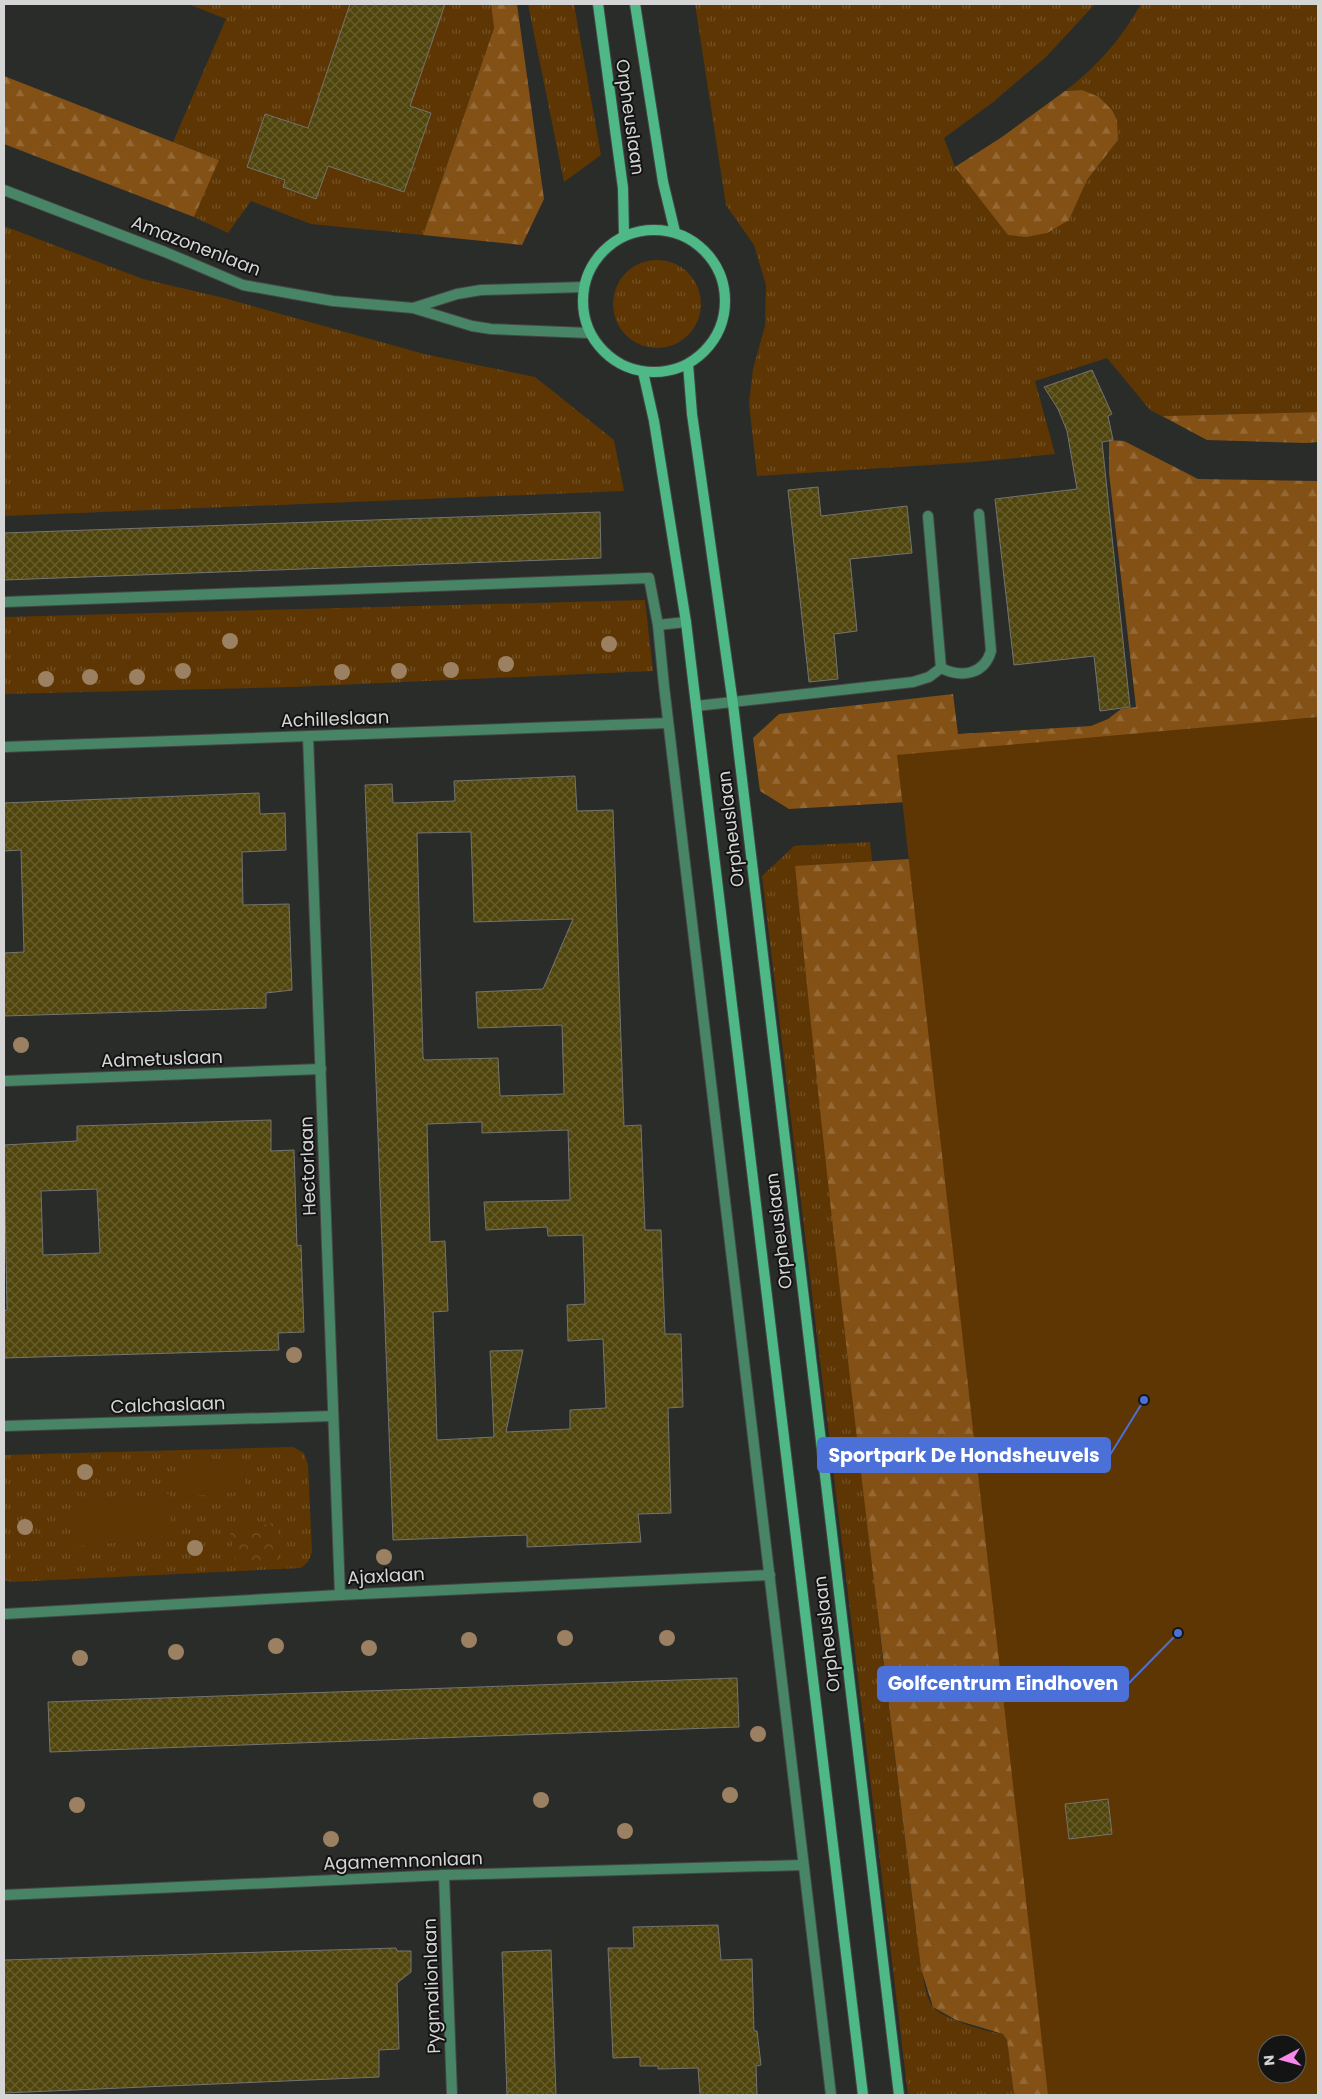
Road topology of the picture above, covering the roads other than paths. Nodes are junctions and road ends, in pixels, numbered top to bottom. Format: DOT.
graph roads {
  1 [pos="598,4"];
  2 [pos="635,4"];
  3 [pos="4,190"];
  4 [pos="675,232"];
  5 [pos="624,236"];
  6 [pos="584,287"];
  7 [pos="413,308"];
  8 [pos="589,332"];
  9 [pos="688,364"];
  10 [pos="644,372"];
  11 [pos="979,514"];
  12 [pos="928,516"];
  13 [pos="4,602"];
  14 [pos="686,622"];
  15 [pos="658,625"];
  16 [pos="940,668"];
  17 [pos="733,704"];
  18 [pos="696,706"];
  19 [pos="668,724"];
  20 [pos="308,736"];
  21 [pos="4,747"];
  22 [pos="321,1069"];
  23 [pos="4,1081"];
  24 [pos="334,1416"];
  25 [pos="4,1426"];
  26 [pos="770,1575"];
  27 [pos="340,1594"];
  28 [pos="4,1614"];
  29 [pos="803,1865"];
  30 [pos="444,1875"];
  31 [pos="4,1895"];
  32 [pos="452,2095"];
  33 [pos="831,2095"];
  34 [pos="863,2095"];
  35 [pos="899,2095"];
  1 -- 5 [label="main road, Orpheuslaan"];
  2 -- 4 [label="main road, Orpheuslaan"];
  3 -- 7 [label="street, Amazonenlaan"];
  4 -- 5 [label="main road"];
  4 -- 9 [label="main road"];
  5 -- 6 [label="main road"];
  6 -- 7 [label="street, Amazonenlaan"];
  6 -- 8 [label="main road"];
  7 -- 8 [label="street, Amazonenlaan"];
  8 -- 10 [label="main road"];
  9 -- 10 [label="main road"];
  9 -- 17 [label="main road, Orpheuslaan"];
  10 -- 14 [label="main road, Orpheuslaan"];
  11 -- 16 [label="street"];
  12 -- 16 [label="street"];
  13 -- 15 [label="street"];
  14 -- 15 [label="street"];
  14 -- 18 [label="main road, Orpheuslaan"];
  15 -- 19 [label="street"];
  16 -- 17 [label="street"];
  17 -- 18 [label="street"];
  17 -- 35 [label="main road, Orpheuslaan"];
  18 -- 34 [label="main road, Orpheuslaan"];
  19 -- 20 [label="street, Achilleslaan"];
  19 -- 26 [label="street"];
  20 -- 21 [label="street, Achilleslaan"];
  20 -- 22 [label="street, Hectorlaan"];
  22 -- 23 [label="street, Admetuslaan"];
  22 -- 24 [label="street, Hectorlaan"];
  24 -- 25 [label="street, Calchaslaan"];
  24 -- 27 [label="street, Hectorlaan"];
  26 -- 27 [label="street, Ajaxlaan"];
  26 -- 29 [label="street"];
  27 -- 28 [label="street, Ajaxlaan"];
  29 -- 30 [label="street, Agamemnonlaan"];
  29 -- 33 [label="street"];
  30 -- 31 [label="street, Agamemnonlaan"];
  30 -- 32 [label="street, Pygmalionlaan"];
}
